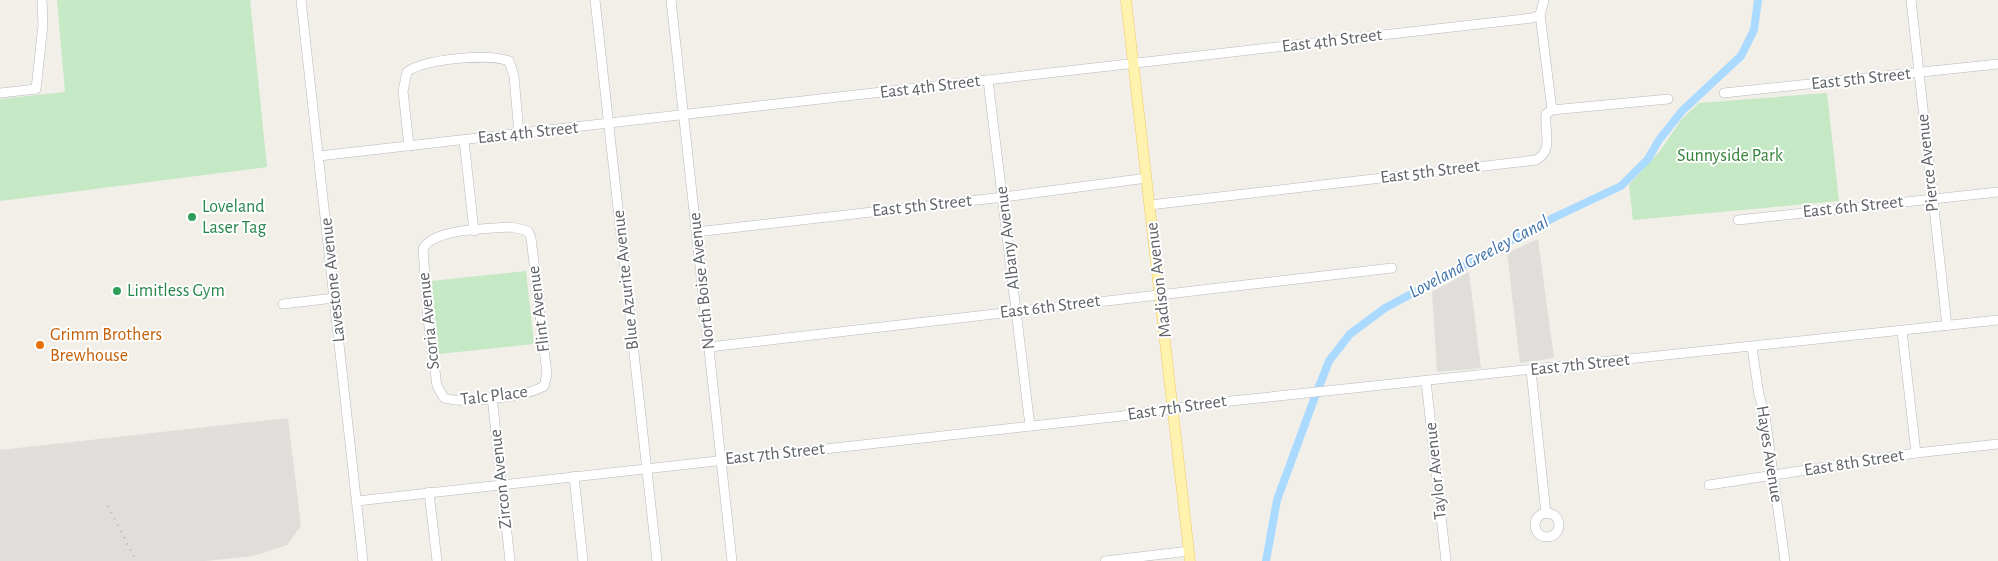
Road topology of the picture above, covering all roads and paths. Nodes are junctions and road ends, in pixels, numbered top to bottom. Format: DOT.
graph roads {
  1 [pos="42,0"];
  2 [pos="301,0"];
  3 [pos="594,0"];
  4 [pos="671,0"];
  5 [pos="1126,0"];
  6 [pos="1544,0"];
  7 [pos="1910,0"];
  8 [pos="1540,15"];
  9 [pos="1134,64"];
  10 [pos="1998,64"];
  11 [pos="1919,73"];
  12 [pos="988,80"];
  13 [pos="0,93"];
  14 [pos="1724,93"];
  15 [pos="1668,99"];
  16 [pos="1552,110"];
  17 [pos="683,115"];
  18 [pos="608,124"];
  19 [pos="518,134"];
  20 [pos="464,140"];
  21 [pos="409,146"];
  22 [pos="319,156"];
  23 [pos="1147,178"];
  24 [pos="1998,192"];
  25 [pos="1004,197"];
  26 [pos="1932,199"];
  27 [pos="1150,205"];
  28 [pos="1738,220"];
  29 [pos="474,231"];
  30 [pos="696,232"];
  31 [pos="1392,268"];
  32 [pos="1161,294"];
  33 [pos="334,298"];
  34 [pos="283,304"];
  35 [pos="1016,311"];
  36 [pos="1998,320"];
  37 [pos="1947,326"];
  38 [pos="1902,330"];
  39 [pos="709,347"];
  40 [pos="1752,347"];
  41 [pos="1531,370"];
  42 [pos="1426,381"];
  43 [pos="544,386"];
  44 [pos="492,397"];
  45 [pos="444,398"];
  46 [pos="1174,408"];
  47 [pos="1030,426"];
  48 [pos="1998,444"];
  49 [pos="1916,453"];
  50 [pos="721,460"];
  51 [pos="646,468"];
  52 [pos="1774,475"];
  53 [pos="574,476"];
  54 [pos="502,484"];
  55 [pos="1710,485"];
  56 [pos="429,492"];
  57 [pos="357,500"];
  58 [pos="1546,514"];
  59 [pos="1190,556"];
  60 [pos="364,561"];
  61 [pos="437,561"];
  62 [pos="510,561"];
  63 [pos="583,561"];
  64 [pos="657,561"];
  65 [pos="732,561"];
  66 [pos="1105,561"];
  67 [pos="1446,561"];
  68 [pos="1785,561"];
  1 -- 13 [label="street"];
  2 -- 22 [label="street, Lavestone Avenue"];
  3 -- 18 [label="street, Blue Azurite Avenue"];
  4 -- 17 [label="street, North Boise Avenue"];
  5 -- 9 [label="main road, Madison Avenue"];
  6 -- 8 [label="street"];
  7 -- 11 [label="street, Pierce Avenue"];
  8 -- 9 [label="street, East 4th Street"];
  8 -- 16 [label="street"];
  9 -- 12 [label="street, East 4th Street"];
  9 -- 23 [label="main road, Madison Avenue"];
  10 -- 11 [label="street, East 5th Street"];
  11 -- 14 [label="street, East 5th Street"];
  11 -- 26 [label="street, Pierce Avenue"];
  12 -- 17 [label="street, East 4th Street"];
  12 -- 25 [label="street, Albany Avenue"];
  15 -- 16 [label="street"];
  16 -- 27 [label="street, East 5th Street"];
  17 -- 18 [label="street, East 4th Street"];
  17 -- 30 [label="street, North Boise Avenue"];
  18 -- 19 [label="street, East 4th Street"];
  18 -- 51 [label="street, Blue Azurite Avenue"];
  19 -- 20 [label="street, East 4th Street"];
  19 -- 21 [label="street"];
  20 -- 21 [label="street, East 4th Street"];
  20 -- 29 [label="street"];
  21 -- 22 [label="street, East 4th Street"];
  22 -- 33 [label="street, Lavestone Avenue"];
  23 -- 25 [label="street, East 5th Street"];
  23 -- 27 [label="main road, Madison Avenue"];
  24 -- 26 [label="street, East 6th Street"];
  25 -- 30 [label="street, East 5th Street"];
  25 -- 35 [label="street, Albany Avenue"];
  26 -- 28 [label="street, East 6th Street"];
  26 -- 37 [label="street, Pierce Avenue"];
  27 -- 32 [label="main road, Madison Avenue"];
  29 -- 43 [label="street, Flint Avenue"];
  29 -- 45 [label="street, Scoria Avenue"];
  30 -- 39 [label="street, North Boise Avenue"];
  31 -- 32 [label="street, East 6th Street"];
  32 -- 35 [label="street, East 6th Street"];
  32 -- 46 [label="main road, Madison Avenue"];
  33 -- 34 [label="street"];
  33 -- 57 [label="street, Lavestone Avenue"];
  35 -- 39 [label="street, East 6th Street"];
  35 -- 47 [label="street, Albany Avenue"];
  36 -- 37 [label="street, East 7th Street"];
  37 -- 38 [label="street, East 7th Street"];
  38 -- 40 [label="street, East 7th Street"];
  38 -- 49 [label="street"];
  39 -- 50 [label="street, North Boise Avenue"];
  40 -- 41 [label="street, East 7th Street"];
  40 -- 52 [label="street, Hayes Avenue"];
  41 -- 42 [label="street, East 7th Street"];
  41 -- 58 [label="street"];
  42 -- 46 [label="street, East 7th Street"];
  42 -- 67 [label="street, Taylor Avenue"];
  43 -- 44 [label="street, Talc Place"];
  44 -- 45 [label="street, Talc Place"];
  44 -- 54 [label="street, Zircon Avenue"];
  46 -- 47 [label="street, East 7th Street"];
  46 -- 59 [label="main road, Madison Avenue"];
  47 -- 50 [label="street, East 7th Street"];
  48 -- 49 [label="street, East 8th Street"];
  49 -- 52 [label="street, East 8th Street"];
  50 -- 51 [label="street, East 7th Street"];
  50 -- 65 [label="street, North Boise Avenue"];
  51 -- 53 [label="street, East 7th Street"];
  51 -- 64 [label="street, Blue Azurite Avenue"];
  52 -- 55 [label="street, East 8th Street"];
  52 -- 68 [label="street, Hayes Avenue"];
  53 -- 54 [label="street, East 7th Street"];
  53 -- 63 [label="street"];
  54 -- 56 [label="street, East 7th Street"];
  54 -- 62 [label="street, Zircon Avenue"];
  56 -- 57 [label="street, East 7th Street"];
  56 -- 61 [label="street"];
  57 -- 60 [label="street, Lavestone Avenue"];
  59 -- 66 [label="street"];
}
